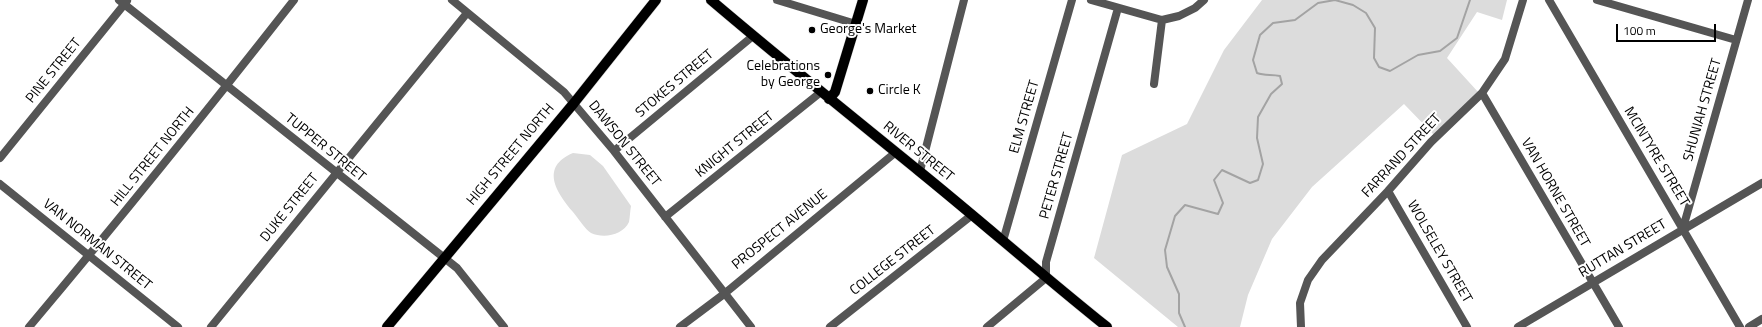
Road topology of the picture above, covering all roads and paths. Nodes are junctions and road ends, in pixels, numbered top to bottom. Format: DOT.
graph roads {
  1 [pos="294,0"];
  2 [pos="452,0"];
  3 [pos="656,0"];
  4 [pos="711,0"];
  5 [pos="777,0"];
  6 [pos="863,0"];
  7 [pos="964,0"];
  8 [pos="1072,0"];
  9 [pos="1091,0"];
  10 [pos="1204,0"];
  11 [pos="1523,0"];
  12 [pos="1549,0"];
  13 [pos="1597,0"];
  14 [pos="1748,0"];
  15 [pos="124,1"];
  16 [pos="1118,8"];
  17 [pos="467,13"];
  18 [pos="1162,20"];
  19 [pos="856,24"];
  20 [pos="753,36"];
  21 [pos="1736,40"];
  22 [pos="1154,84"];
  23 [pos="227,85"];
  24 [pos="821,92"];
  25 [pos="1482,93"];
  26 [pos="829,99"];
  27 [pos="574,103"];
  28 [pos="614,151"];
  29 [pos="896,152"];
  30 [pos="0,158"];
  31 [pos="920,171"];
  32 [pos="336,173"];
  33 [pos="1762,182"];
  34 [pos="0,184"];
  35 [pos="1388,191"];
  36 [pos="972,215"];
  37 [pos="665,217"];
  38 [pos="1683,228"];
  39 [pos="1003,241"];
  40 [pos="89,256"];
  41 [pos="444,258"];
  42 [pos="1046,278"];
  43 [pos="1592,283"];
  44 [pos="724,294"];
  45 [pos="1762,319"];
  46 [pos="29,327"];
  47 [pos="178,327"];
  48 [pos="211,327"];
  49 [pos="387,327"];
  50 [pos="504,327"];
  51 [pos="680,327"];
  52 [pos="751,327"];
  53 [pos="830,327"];
  54 [pos="987,327"];
  55 [pos="1107,327"];
  56 [pos="1301,327"];
  57 [pos="1467,327"];
  58 [pos="1518,327"];
  59 [pos="1619,327"];
  60 [pos="1740,327"];
  61 [pos="1749,327"];
  1 -- 23 [label="street, HILL STREET NORTH"];
  2 -- 17 [label="street, DAWSON STREET"];
  3 -- 27 [label="main road, HIGH STREET NORTH"];
  4 -- 20 [label="main road, RIVER STREET"];
  5 -- 19 [label="street"];
  6 -- 19 [label="main road"];
  7 -- 31 [label="street"];
  8 -- 39 [label="street, ELM STREET"];
  9 -- 16 [label="street"];
  10 -- 18 [label="street"];
  11 -- 25 [label="street, FARRAND STREET"];
  12 -- 38 [label="street, MCINTYRE STREET"];
  13 -- 21 [label="street"];
  14 -- 21 [label="street, SHUNIAH STREET"];
  15 -- 23 [label="street, TUPPER STREET"];
  15 -- 30 [label="street, PINE STREET"];
  16 -- 18 [label="street"];
  16 -- 42 [label="street, PETER STREET"];
  17 -- 27 [label="street, DAWSON STREET"];
  17 -- 32 [label="street, DUKE STREET"];
  18 -- 22 [label="street"];
  19 -- 26 [label="main road"];
  20 -- 24 [label="main road, RIVER STREET"];
  20 -- 28 [label="street, STOKES STREET"];
  21 -- 38 [label="street, SHUNIAH STREET"];
  23 -- 32 [label="street, TUPPER STREET"];
  23 -- 40 [label="street, HILL STREET NORTH"];
  24 -- 26 [label="main road, RIVER STREET"];
  24 -- 37 [label="street, KNIGHT STREET"];
  25 -- 35 [label="street, FARRAND STREET"];
  25 -- 43 [label="street, VAN HORNE STREET"];
  26 -- 29 [label="main road, RIVER STREET"];
  27 -- 28 [label="street, DAWSON STREET"];
  27 -- 41 [label="main road, HIGH STREET NORTH"];
  28 -- 37 [label="street, DAWSON STREET"];
  29 -- 31 [label="main road, RIVER STREET"];
  29 -- 44 [label="street, PROSPECT AVENUE"];
  31 -- 36 [label="main road, RIVER STREET"];
  32 -- 41 [label="street, TUPPER STREET"];
  32 -- 48 [label="street, DUKE STREET"];
  33 -- 38 [label="street, RUTTAN STREET"];
  34 -- 40 [label="street, VAN NORMAN STREET"];
  35 -- 56 [label="street, FARRAND STREET"];
  35 -- 57 [label="street, WOLSELEY STREET"];
  36 -- 39 [label="main road, RIVER STREET"];
  36 -- 53 [label="street, COLLEGE STREET"];
  37 -- 44 [label="street, DAWSON STREET"];
  38 -- 43 [label="street, RUTTAN STREET"];
  38 -- 60 [label="street, MCINTYRE STREET"];
  39 -- 42 [label="main road, RIVER STREET"];
  40 -- 46 [label="street, HILL STREET NORTH"];
  40 -- 47 [label="street, VAN NORMAN STREET"];
  41 -- 49 [label="main road, HIGH STREET NORTH"];
  41 -- 50 [label="street, TUPPER STREET"];
  42 -- 54 [label="street"];
  42 -- 55 [label="main road, RIVER STREET"];
  43 -- 58 [label="street, RUTTAN STREET"];
  43 -- 59 [label="street, VAN HORNE STREET"];
  44 -- 51 [label="street, PROSPECT AVENUE"];
  44 -- 52 [label="street, DAWSON STREET"];
  45 -- 61 [label="street"];
}
